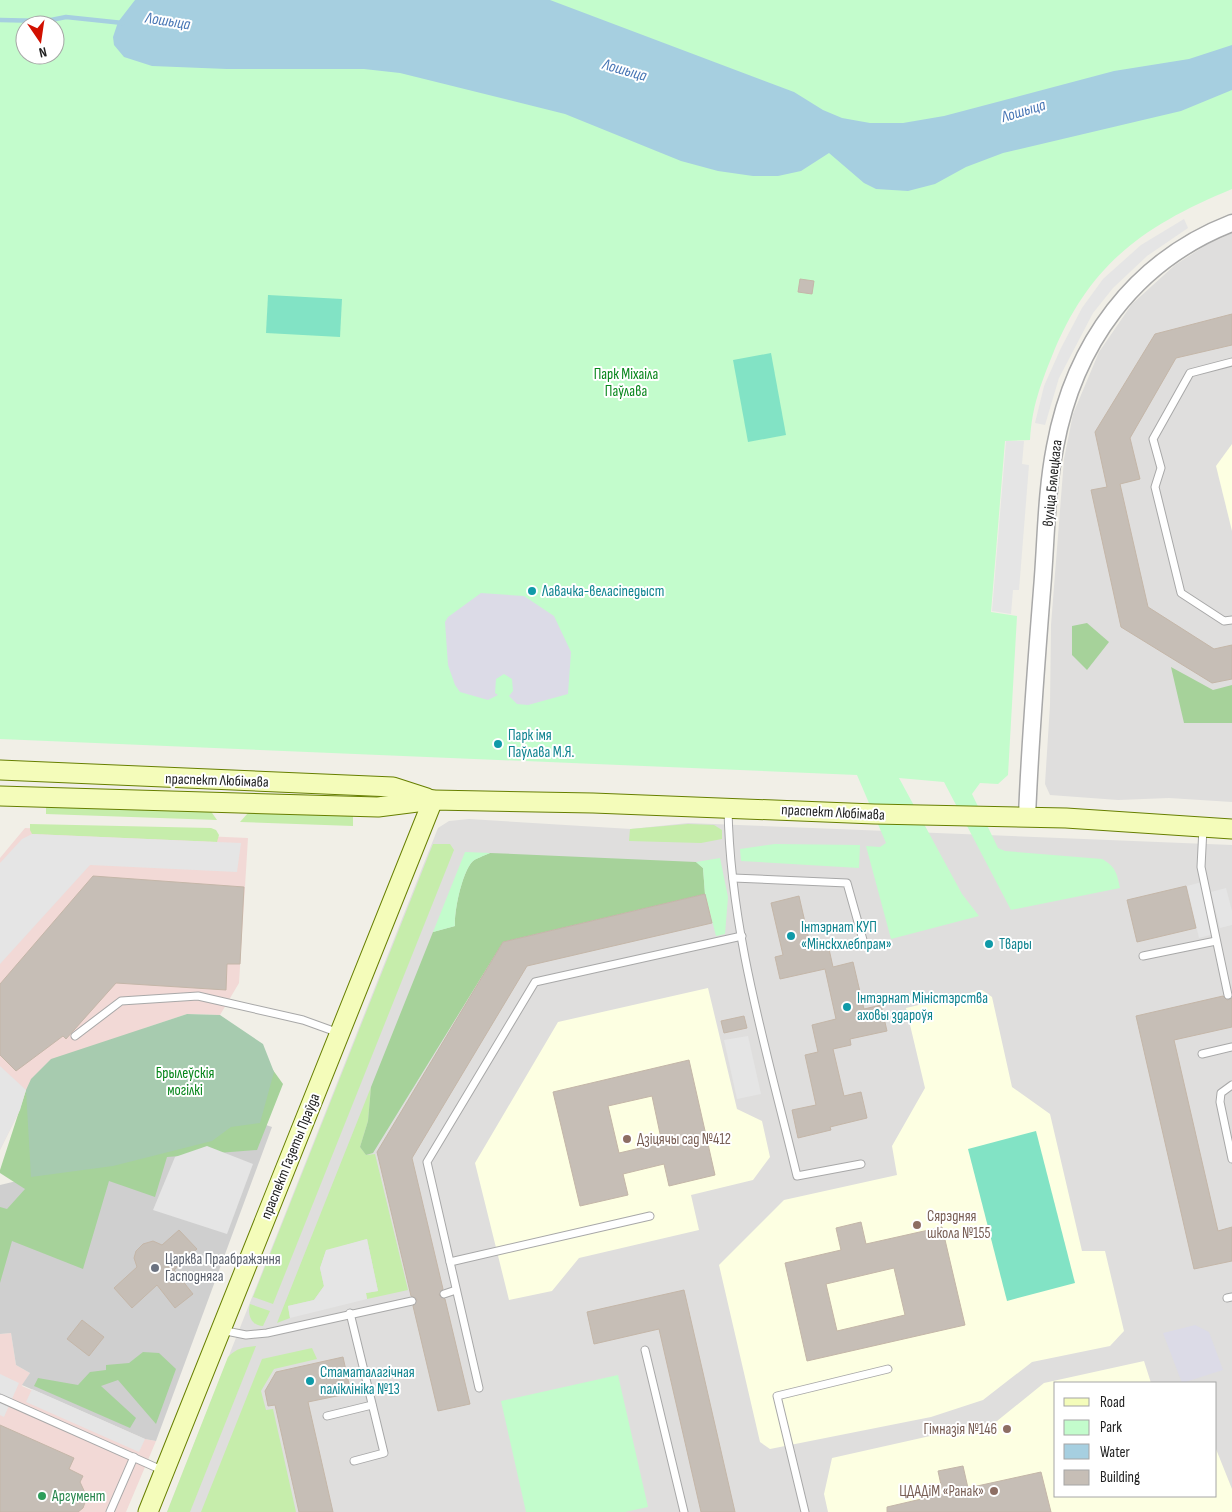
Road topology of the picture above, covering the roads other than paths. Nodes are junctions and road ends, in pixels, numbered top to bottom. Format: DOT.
graph roads {
  1 [pos="1232,223"];
  2 [pos="1232,362"];
  3 [pos="1232,620"];
  4 [pos="0,770"];
  5 [pos="0,796"];
  6 [pos="433,800"];
  7 [pos="728,807"];
  8 [pos="1027,817"];
  9 [pos="1203,827"];
  10 [pos="1232,830"];
  11 [pos="733,878"];
  12 [pos="742,936"];
  13 [pos="863,940"];
  14 [pos="1216,941"];
  15 [pos="1143,956"];
  16 [pos="1228,995"];
  17 [pos="340,1033"];
  18 [pos="75,1036"];
  19 [pos="1232,1047"];
  20 [pos="1202,1054"];
  21 [pos="1232,1085"];
  22 [pos="1232,1159"];
  23 [pos="861,1164"];
  24 [pos="650,1216"];
  25 [pos="450,1262"];
  26 [pos="456,1290"];
  27 [pos="444,1294"];
  28 [pos="412,1300"];
  29 [pos="350,1314"];
  30 [pos="221,1330"];
  31 [pos="645,1350"];
  32 [pos="888,1369"];
  33 [pos="479,1388"];
  34 [pos="0,1398"];
  35 [pos="372,1405"];
  36 [pos="327,1416"];
  37 [pos="134,1457"];
  38 [pos="354,1461"];
  39 [pos="165,1471"];
  40 [pos="110,1512"];
  41 [pos="148,1512"];
  42 [pos="684,1512"];
  43 [pos="805,1512"];
  1 -- 8 [label="street, вуліца Бялецкага"];
  2 -- 3 [label="lane"];
  4 -- 6 [label="main road, праспект Любімава"];
  5 -- 6 [label="main road, праспект Любімава"];
  6 -- 7 [label="main road, праспект Любімава"];
  6 -- 17 [label="main road, праспект Газеты Праўда"];
  7 -- 8 [label="main road, праспект Любімава"];
  7 -- 11 [label="lane"];
  8 -- 9 [label="main road, праспект Любімава"];
  9 -- 10 [label="main road, праспект Любімава"];
  9 -- 14 [label="lane"];
  11 -- 12 [label="lane"];
  11 -- 13 [label="lane"];
  12 -- 23 [label="lane"];
  12 -- 25 [label="lane"];
  14 -- 15 [label="lane"];
  14 -- 16 [label="lane"];
  17 -- 18 [label="lane"];
  17 -- 30 [label="main road, праспект Газеты Праўда"];
  19 -- 20 [label="lane"];
  21 -- 22 [label="lane"];
  24 -- 25 [label="lane"];
  25 -- 26 [label="lane"];
  26 -- 27 [label="lane"];
  26 -- 33 [label="lane"];
  28 -- 29 [label="lane"];
  29 -- 30 [label="lane"];
  29 -- 35 [label="lane"];
  30 -- 39 [label="main road, праспект Газеты Праўда"];
  31 -- 42 [label="lane"];
  32 -- 43 [label="lane"];
  34 -- 37 [label="lane"];
  35 -- 36 [label="lane"];
  35 -- 38 [label="lane"];
  37 -- 39 [label="lane"];
  37 -- 40 [label="lane"];
  39 -- 41 [label="main road, праспект Газеты Праўда"];
}
